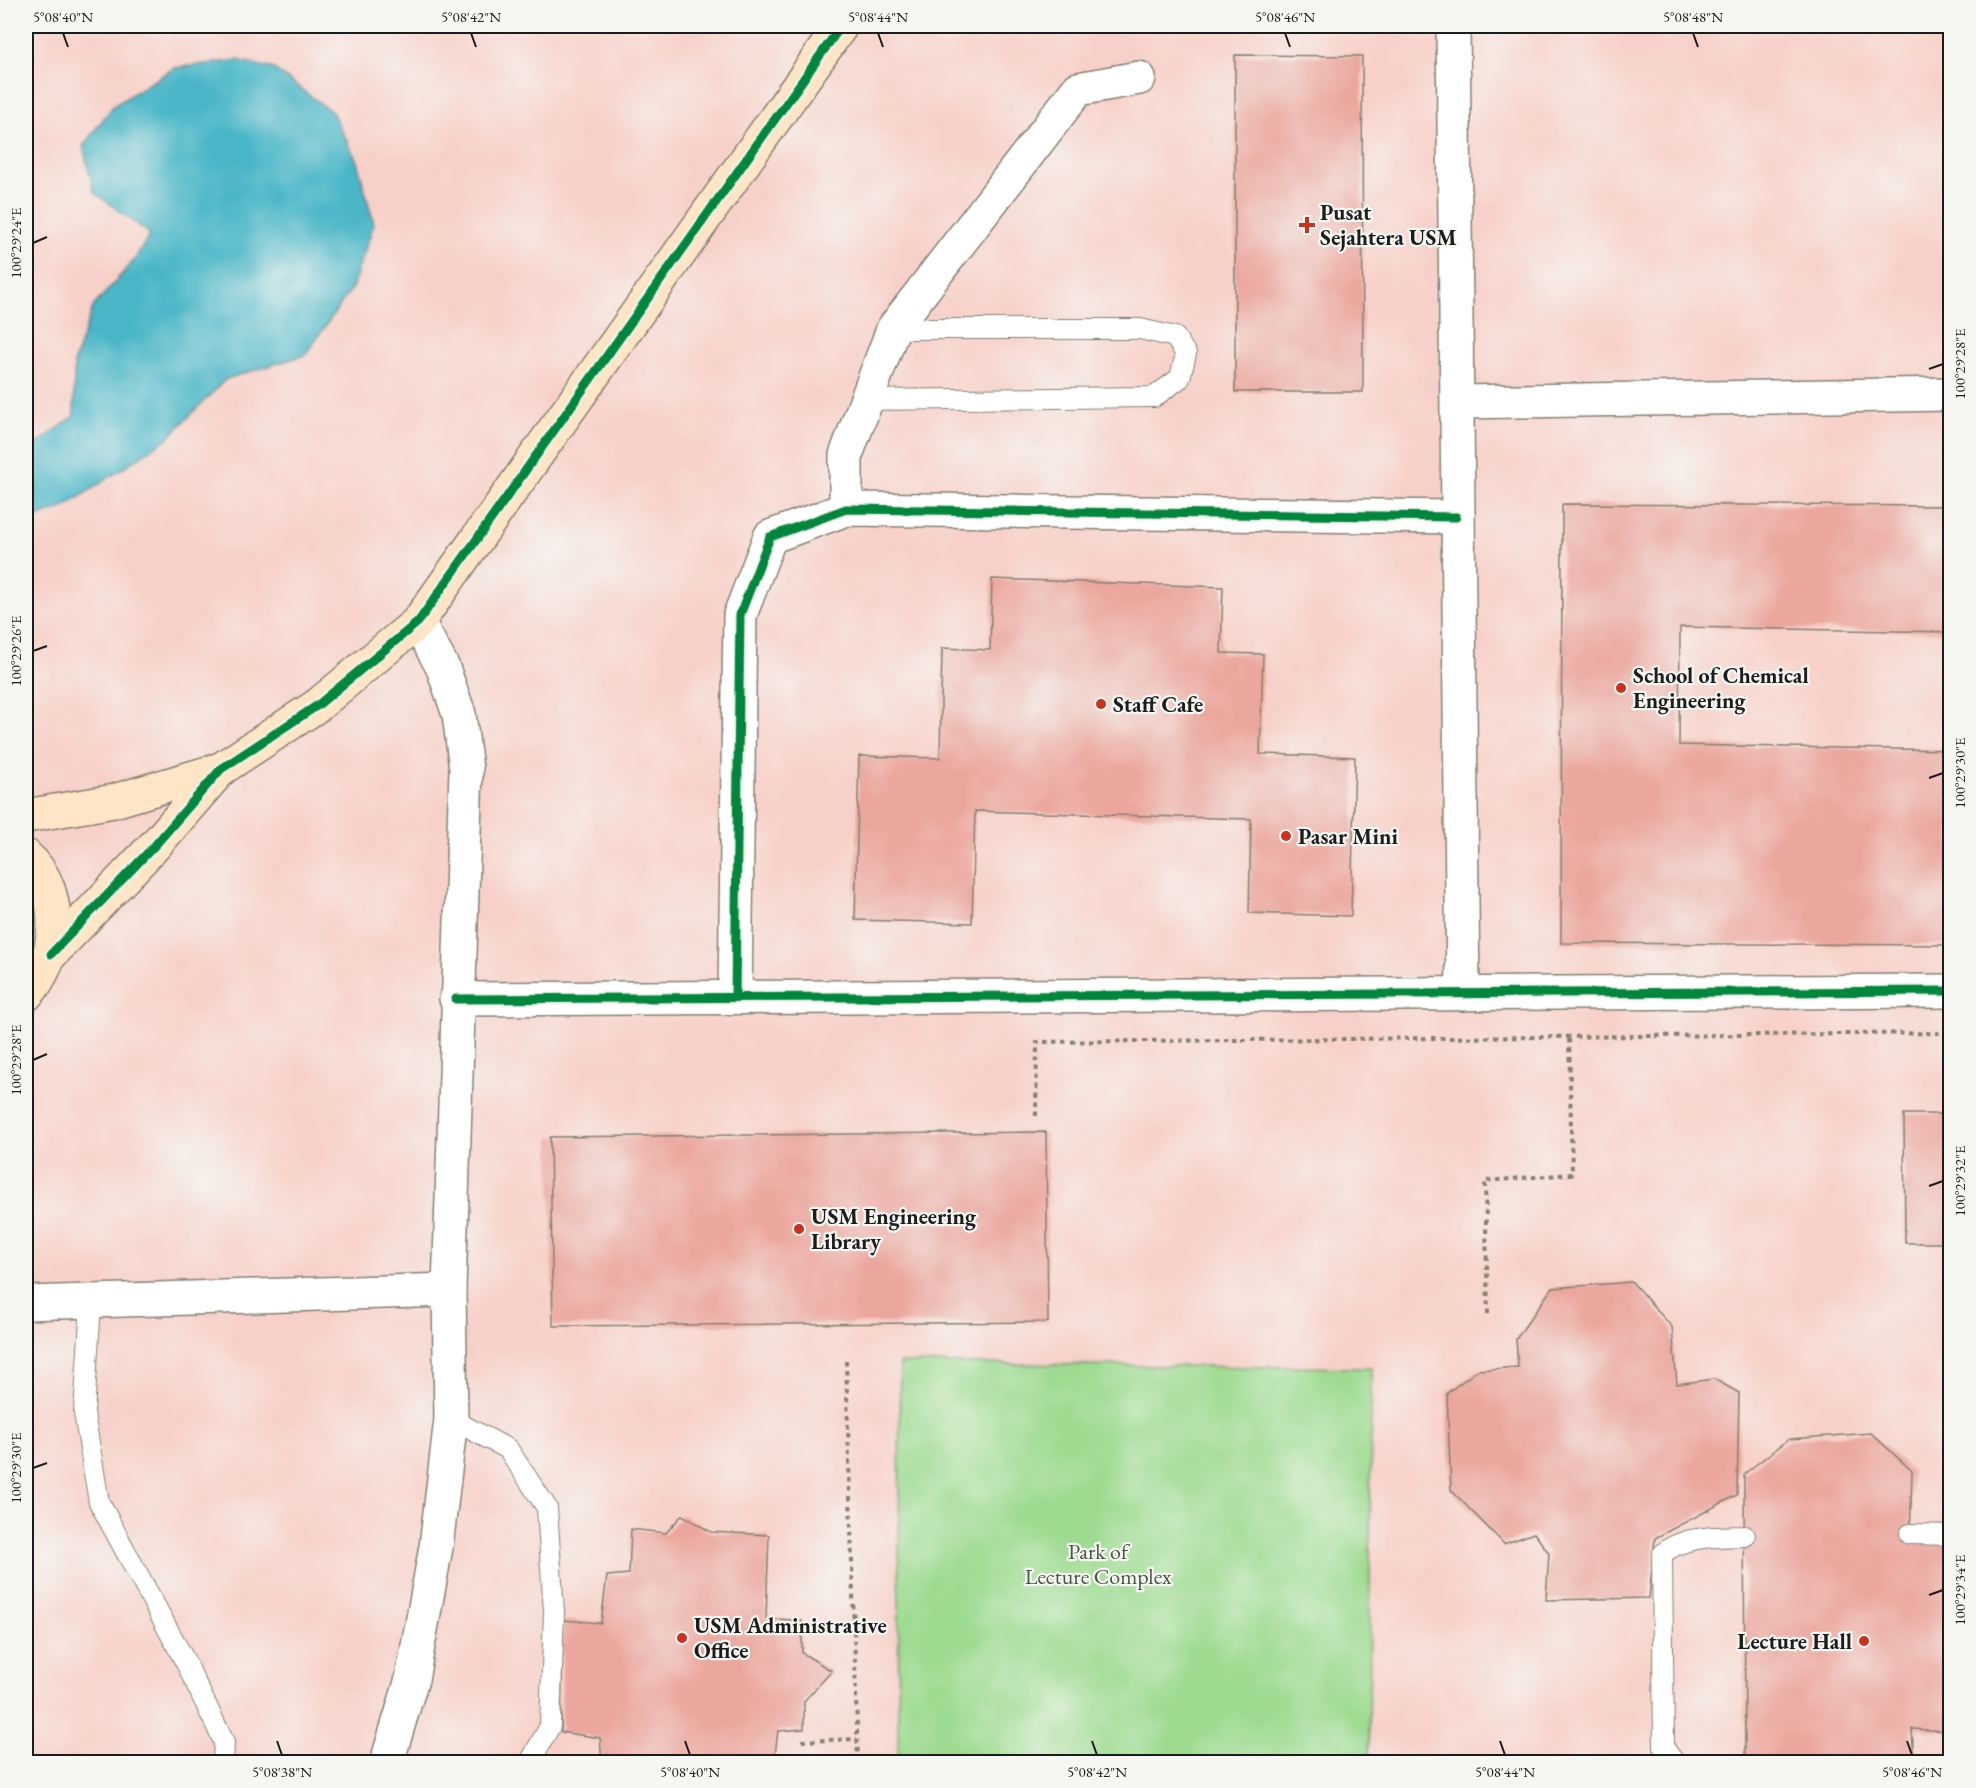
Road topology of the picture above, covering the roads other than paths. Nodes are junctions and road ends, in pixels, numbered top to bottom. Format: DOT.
graph roads {
  1 [pos="842,26"];
  2 [pos="1453,26"];
  3 [pos="1139,78"];
  4 [pos="893,329"];
  5 [pos="1950,394"];
  6 [pos="866,400"];
  7 [pos="1458,402"];
  8 [pos="846,509"];
  9 [pos="1456,517"];
  10 [pos="418,622"];
  11 [pos="221,769"];
  12 [pos="26,816"];
  13 [pos="26,856"];
  14 [pos="51,954"];
  15 [pos="1950,991"];
  16 [pos="1463,994"];
  17 [pos="26,995"];
  18 [pos="735,997"];
  19 [pos="456,999"];
  20 [pos="449,1290"];
  21 [pos="26,1303"];
  22 [pos="91,1303"];
  23 [pos="451,1419"];
  24 [pos="1910,1534"];
  25 [pos="1950,1535"];
  26 [pos="1745,1536"];
  27 [pos="224,1762"];
  28 [pos="387,1762"];
  29 [pos="530,1762"];
  30 [pos="1674,1762"];
  1 -- 10 [label="street"];
  2 -- 7 [label="street"];
  3 -- 4 [label="street"];
  4 -- 6 [label="street"];
  4 -- 6 [label="lane"];
  5 -- 7 [label="street"];
  6 -- 8 [label="street"];
  7 -- 9 [label="street"];
  8 -- 9 [label="street"];
  8 -- 18 [label="street"];
  9 -- 16 [label="street"];
  10 -- 11 [label="street"];
  10 -- 19 [label="street"];
  11 -- 12 [label="street"];
  11 -- 14 [label="street"];
  13 -- 14 [label="street"];
  14 -- 17 [label="street"];
  15 -- 16 [label="street"];
  16 -- 18 [label="street"];
  18 -- 19 [label="street"];
  19 -- 20 [label="street"];
  20 -- 22 [label="street"];
  20 -- 23 [label="street"];
  21 -- 22 [label="street"];
  22 -- 27 [label="lane"];
  23 -- 28 [label="street"];
  23 -- 29 [label="lane"];
  24 -- 25 [label="lane"];
  26 -- 30 [label="lane"];
}
